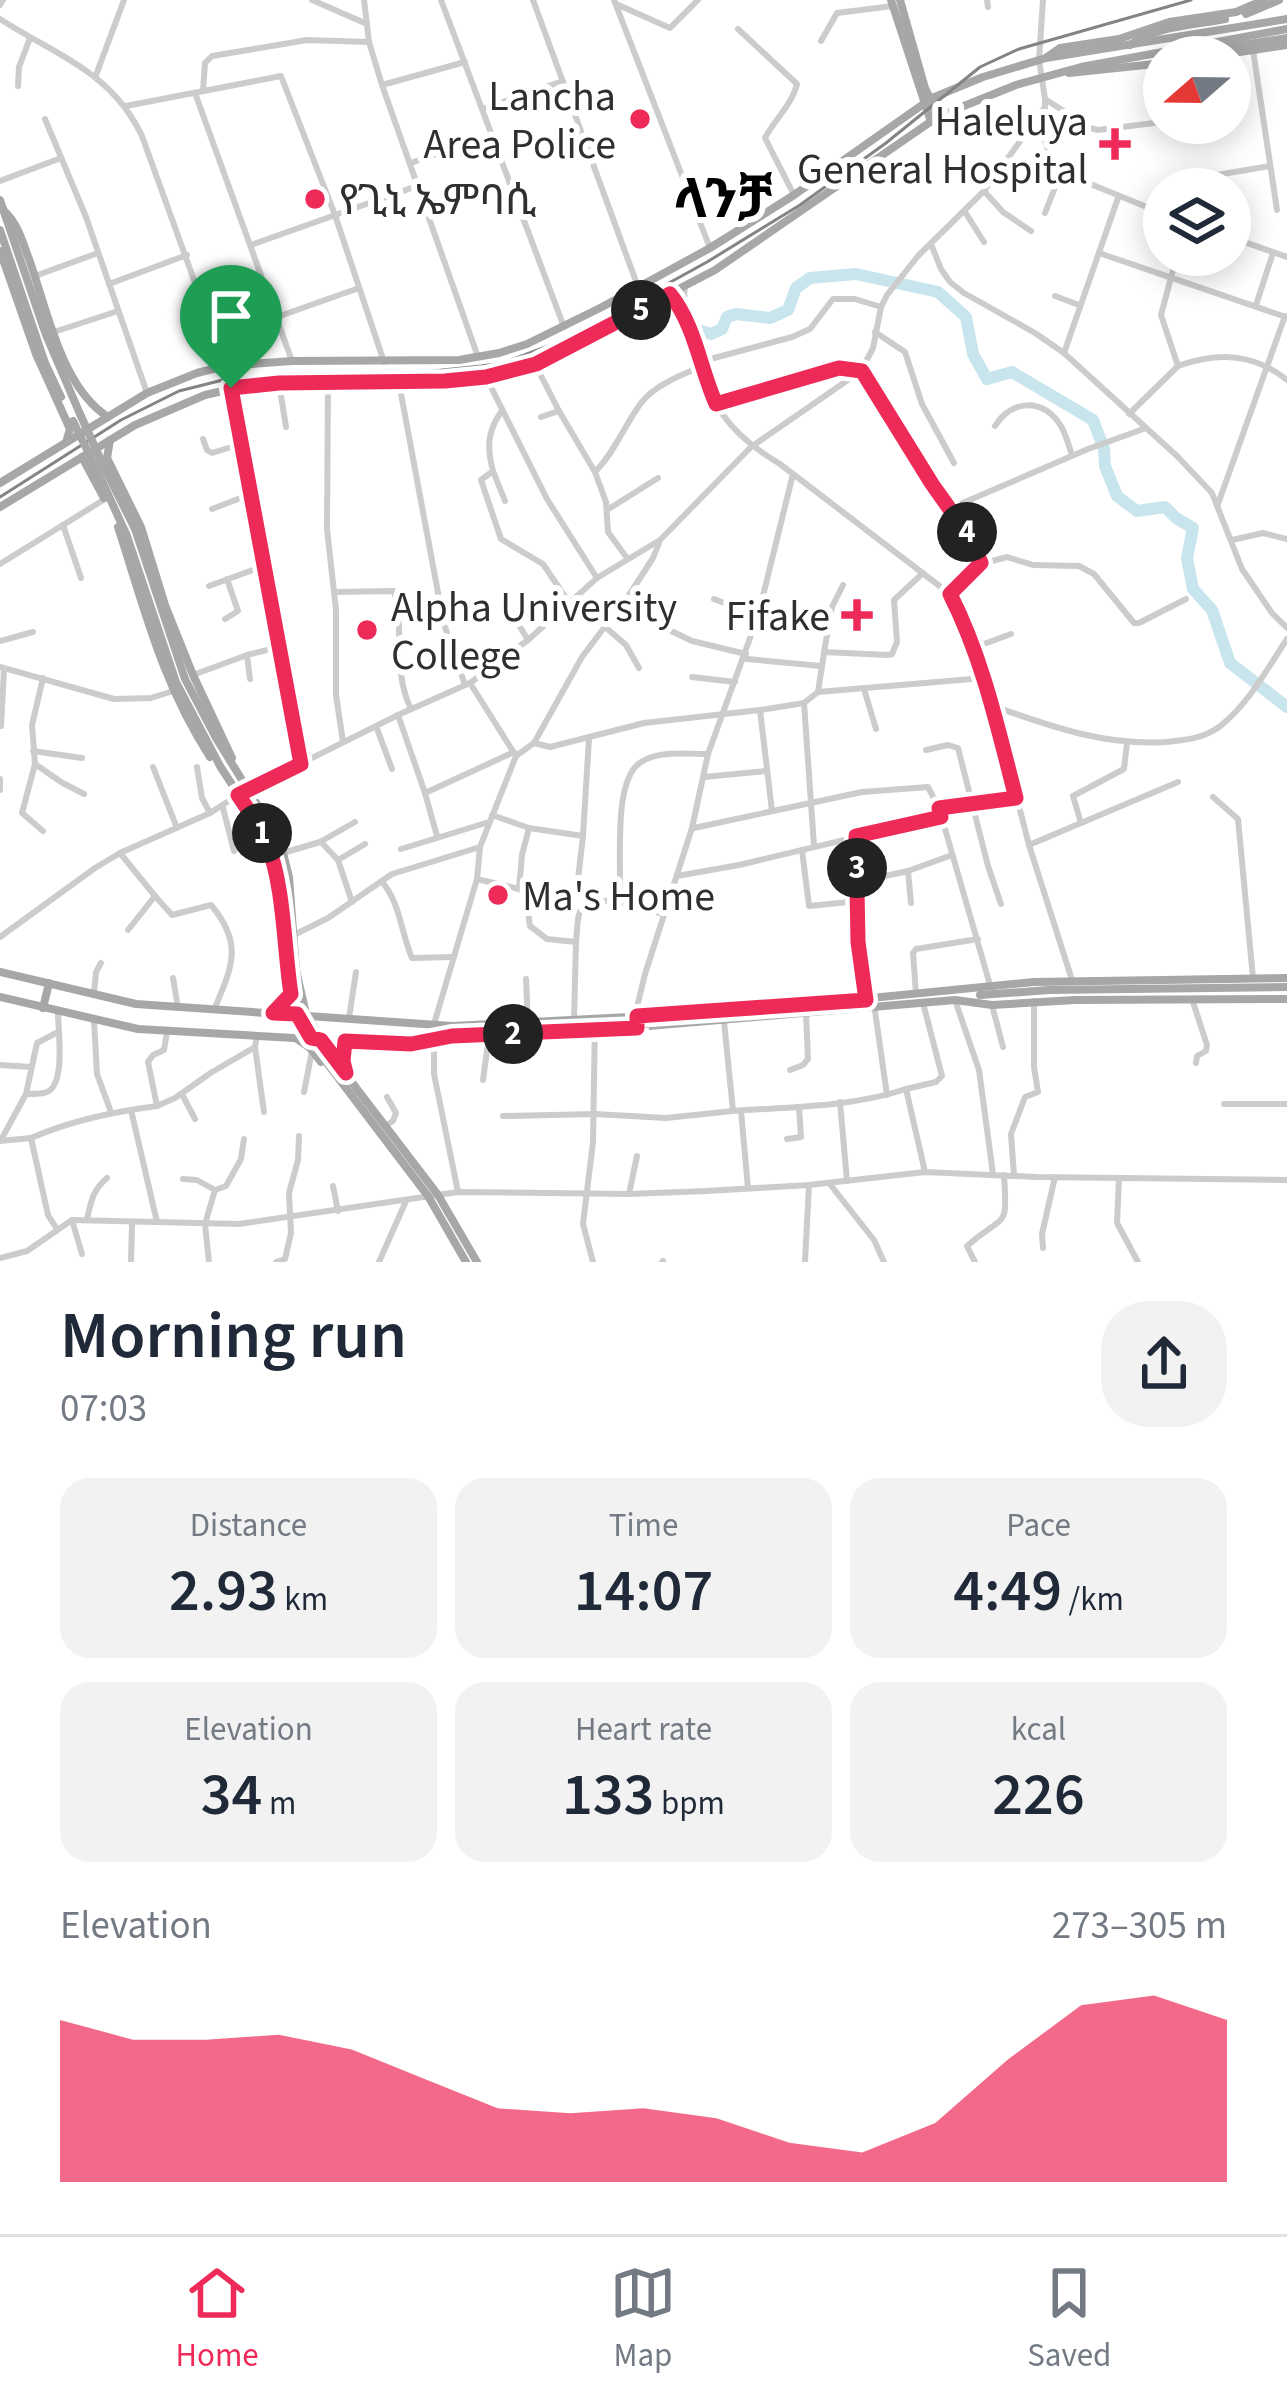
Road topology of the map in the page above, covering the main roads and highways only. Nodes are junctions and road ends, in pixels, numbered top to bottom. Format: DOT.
graph roads {
  1 [pos="1264,0"];
  2 [pos="1279,0"];
  3 [pos="896,2"];
  4 [pos="1287,20"];
  5 [pos="1287,37"];
  6 [pos="1251,43"];
  7 [pos="1129,46"];
  8 [pos="1251,50"];
  9 [pos="1126,58"];
  10 [pos="1143,58"];
  11 [pos="1042,59"];
  12 [pos="1143,63"];
  13 [pos="1056,74"];
  14 [pos="928,101"];
  15 [pos="935,119"];
  16 [pos="888,128"];
  17 [pos="898,143"];
  18 [pos="2,205"];
  19 [pos="0,230"];
  20 [pos="0,251"];
  21 [pos="108,416"];
  22 [pos="76,418"];
  23 [pos="110,440"];
  24 [pos="66,443"];
  25 [pos="82,457"];
  26 [pos="101,469"];
  27 [pos="0,483"];
  28 [pos="0,507"];
  29 [pos="233,765"];
  30 [pos="220,766"];
  31 [pos="243,793"];
  32 [pos="0,972"];
  33 [pos="1287,978"];
  34 [pos="49,983"];
  35 [pos="1287,987"];
  36 [pos="954,995"];
  37 [pos="0,997"];
  38 [pos="296,997"];
  39 [pos="1287,999"];
  40 [pos="872,1002"];
  41 [pos="43,1008"];
  42 [pos="273,1013"];
  43 [pos="302,1014"];
  44 [pos="324,1016"];
  45 [pos="637,1022"];
  46 [pos="292,1037"];
  47 [pos="316,1039"];
  48 [pos="345,1041"];
  49 [pos="342,1076"];
  50 [pos="433,1195"];
  51 [pos="466,1262"];
  52 [pos="477,1262"];
  1 -- 11 [label="main road"];
  2 -- 7 [label="main road"];
  3 -- 14 [label="main road"];
  3 -- 14 [label="main road"];
  4 -- 7 [label="main road"];
  5 -- 6 [label="main road"];
  5 -- 8 [label="main road"];
  5 -- 9 [label="main road"];
  7 -- 11 [label="main road"];
  9 -- 10 [label="main road"];
  9 -- 13 [label="main road"];
  11 -- 14 [label="main road"];
  12 -- 13 [label="main road"];
  13 -- 15 [label="main road"];
  14 -- 15 [label="main road"];
  14 -- 16 [label="main road"];
  15 -- 17 [label="main road"];
  16 -- 17 [label="main road"];
  16 -- 21 [label="main road"];
  17 -- 23 [label="main road"];
  18 -- 21 [label="main road"];
  18 -- 22 [label="main road"];
  19 -- 22 [label="main road"];
  20 -- 24 [label="main road"];
  21 -- 24 [label="main road"];
  22 -- 26 [label="main road, bridge"];
  23 -- 25 [label="main road"];
  23 -- 29 [label="main road"];
  24 -- 27 [label="main road"];
  25 -- 28 [label="main road"];
  25 -- 30 [label="main road"];
  26 -- 29 [label="main road"];
  26 -- 30 [label="main road"];
  29 -- 31 [label="main road"];
  30 -- 31 [label="main road"];
  31 -- 38 [label="main road"];
  31 -- 38 [label="main road"];
  32 -- 34 [label="main road"];
  33 -- 36 [label="main road"];
  34 -- 41 [label="main road"];
  34 -- 42 [label="main road"];
  35 -- 36 [label="main road"];
  36 -- 39 [label="main road"];
  36 -- 40 [label="main road"];
  36 -- 40 [label="main road"];
  37 -- 41 [label="main road"];
  38 -- 42 [label="main road"];
  38 -- 43 [label="main road"];
  38 -- 44 [label="main road"];
  40 -- 45 [label="main road"];
  40 -- 45 [label="main road"];
  41 -- 46 [label="main road"];
  42 -- 43 [label="main road"];
  43 -- 44 [label="main road"];
  43 -- 47 [label="main road"];
  44 -- 45 [label="main road"];
  45 -- 48 [label="main road"];
  46 -- 47 [label="main road"];
  46 -- 49 [label="main road"];
  47 -- 48 [label="main road"];
  47 -- 49 [label="main road"];
  48 -- 49 [label="main road"];
  49 -- 50 [label="main road"];
  49 -- 50 [label="main road"];
  50 -- 51 [label="main road"];
  50 -- 52 [label="main road"];
}
